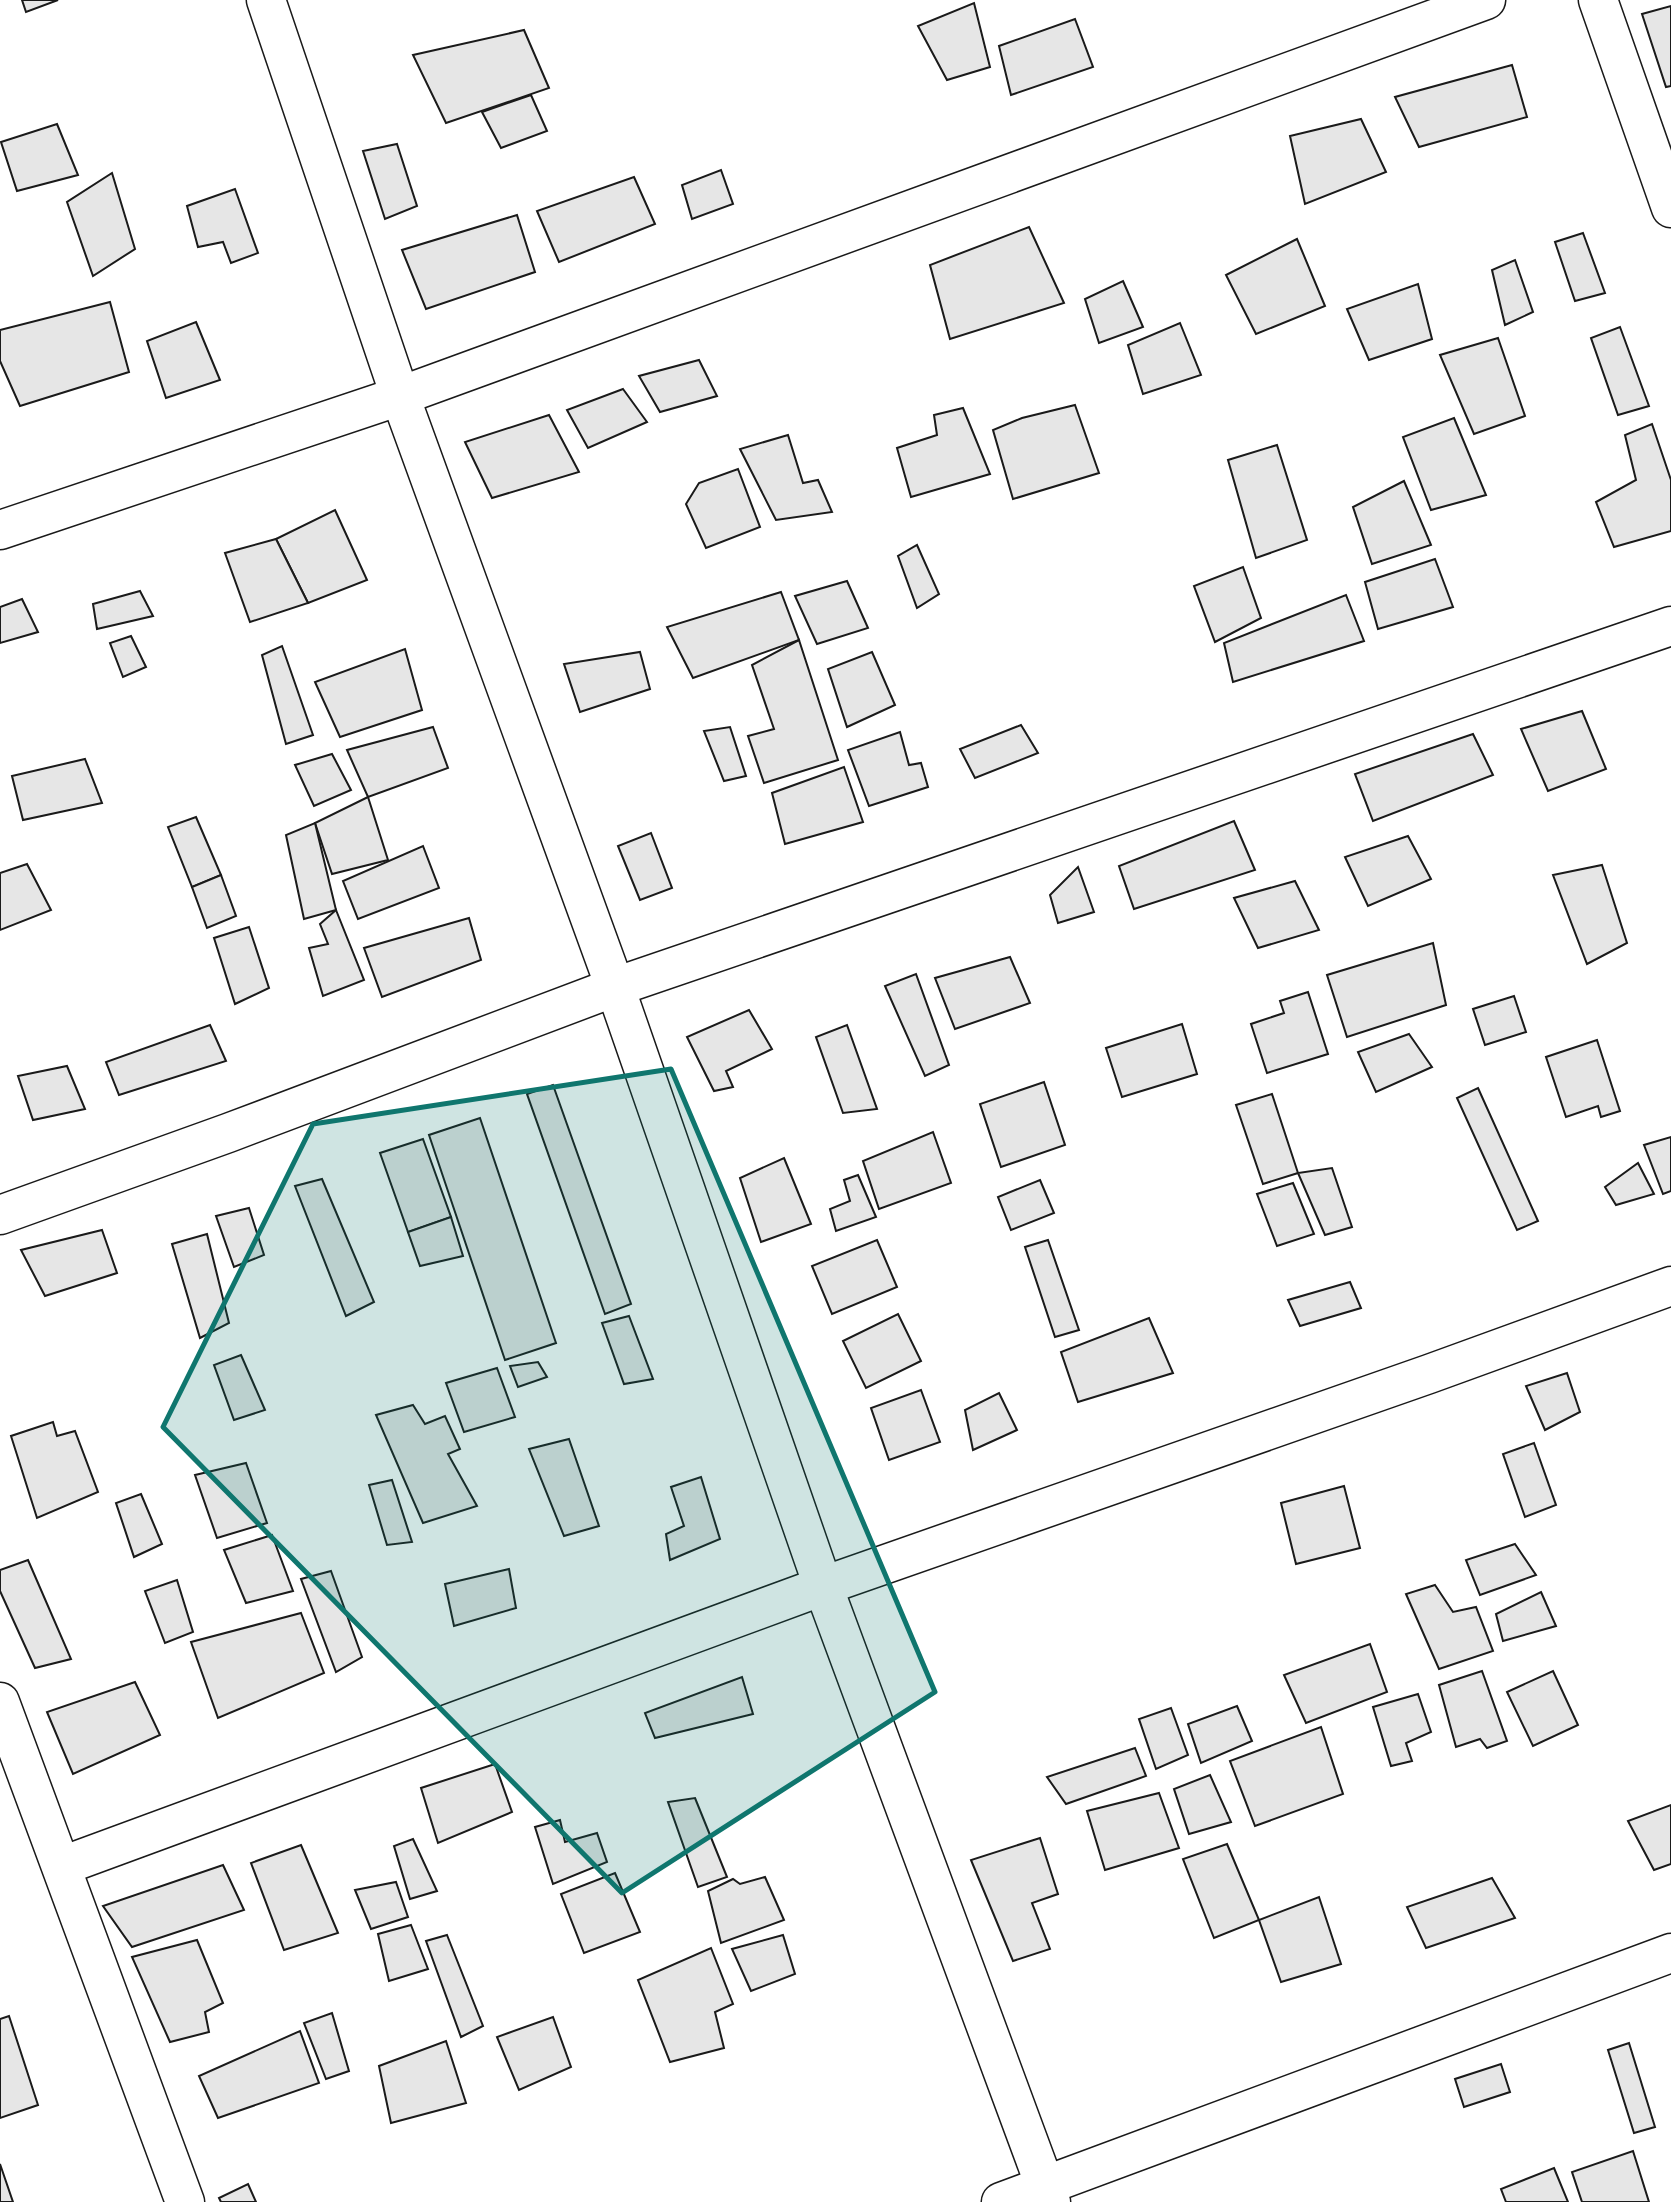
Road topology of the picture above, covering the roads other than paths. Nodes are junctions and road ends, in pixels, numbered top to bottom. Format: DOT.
graph roads {
  1 [pos="266,0"];
  2 [pos="1486,0"];
  3 [pos="1598,0"];
  4 [pos="1671,208"];
  5 [pos="400,396"];
  6 [pos="0,530"];
  7 [pos="1671,626"];
  8 [pos="615,986"];
  9 [pos="0,1215"];
  10 [pos="1671,1286"];
  11 [pos="823,1586"];
  12 [pos="0,1702"];
  13 [pos="62,1866"];
  14 [pos="1671,1953"];
  15 [pos="1049,2194"];
  16 [pos="186,2202"];
  17 [pos="1002,2202"];
  1 -- 5 [label="street"];
  2 -- 5 [label="street"];
  3 -- 4 [label="street"];
  5 -- 6 [label="street"];
  5 -- 8 [label="street"];
  7 -- 8 [label="street"];
  8 -- 9 [label="street"];
  8 -- 11 [label="street"];
  10 -- 11 [label="street"];
  11 -- 13 [label="street"];
  11 -- 15 [label="street"];
  12 -- 13 [label="street"];
  13 -- 16 [label="street"];
  14 -- 15 [label="street"];
  15 -- 17 [label="street"];
}
